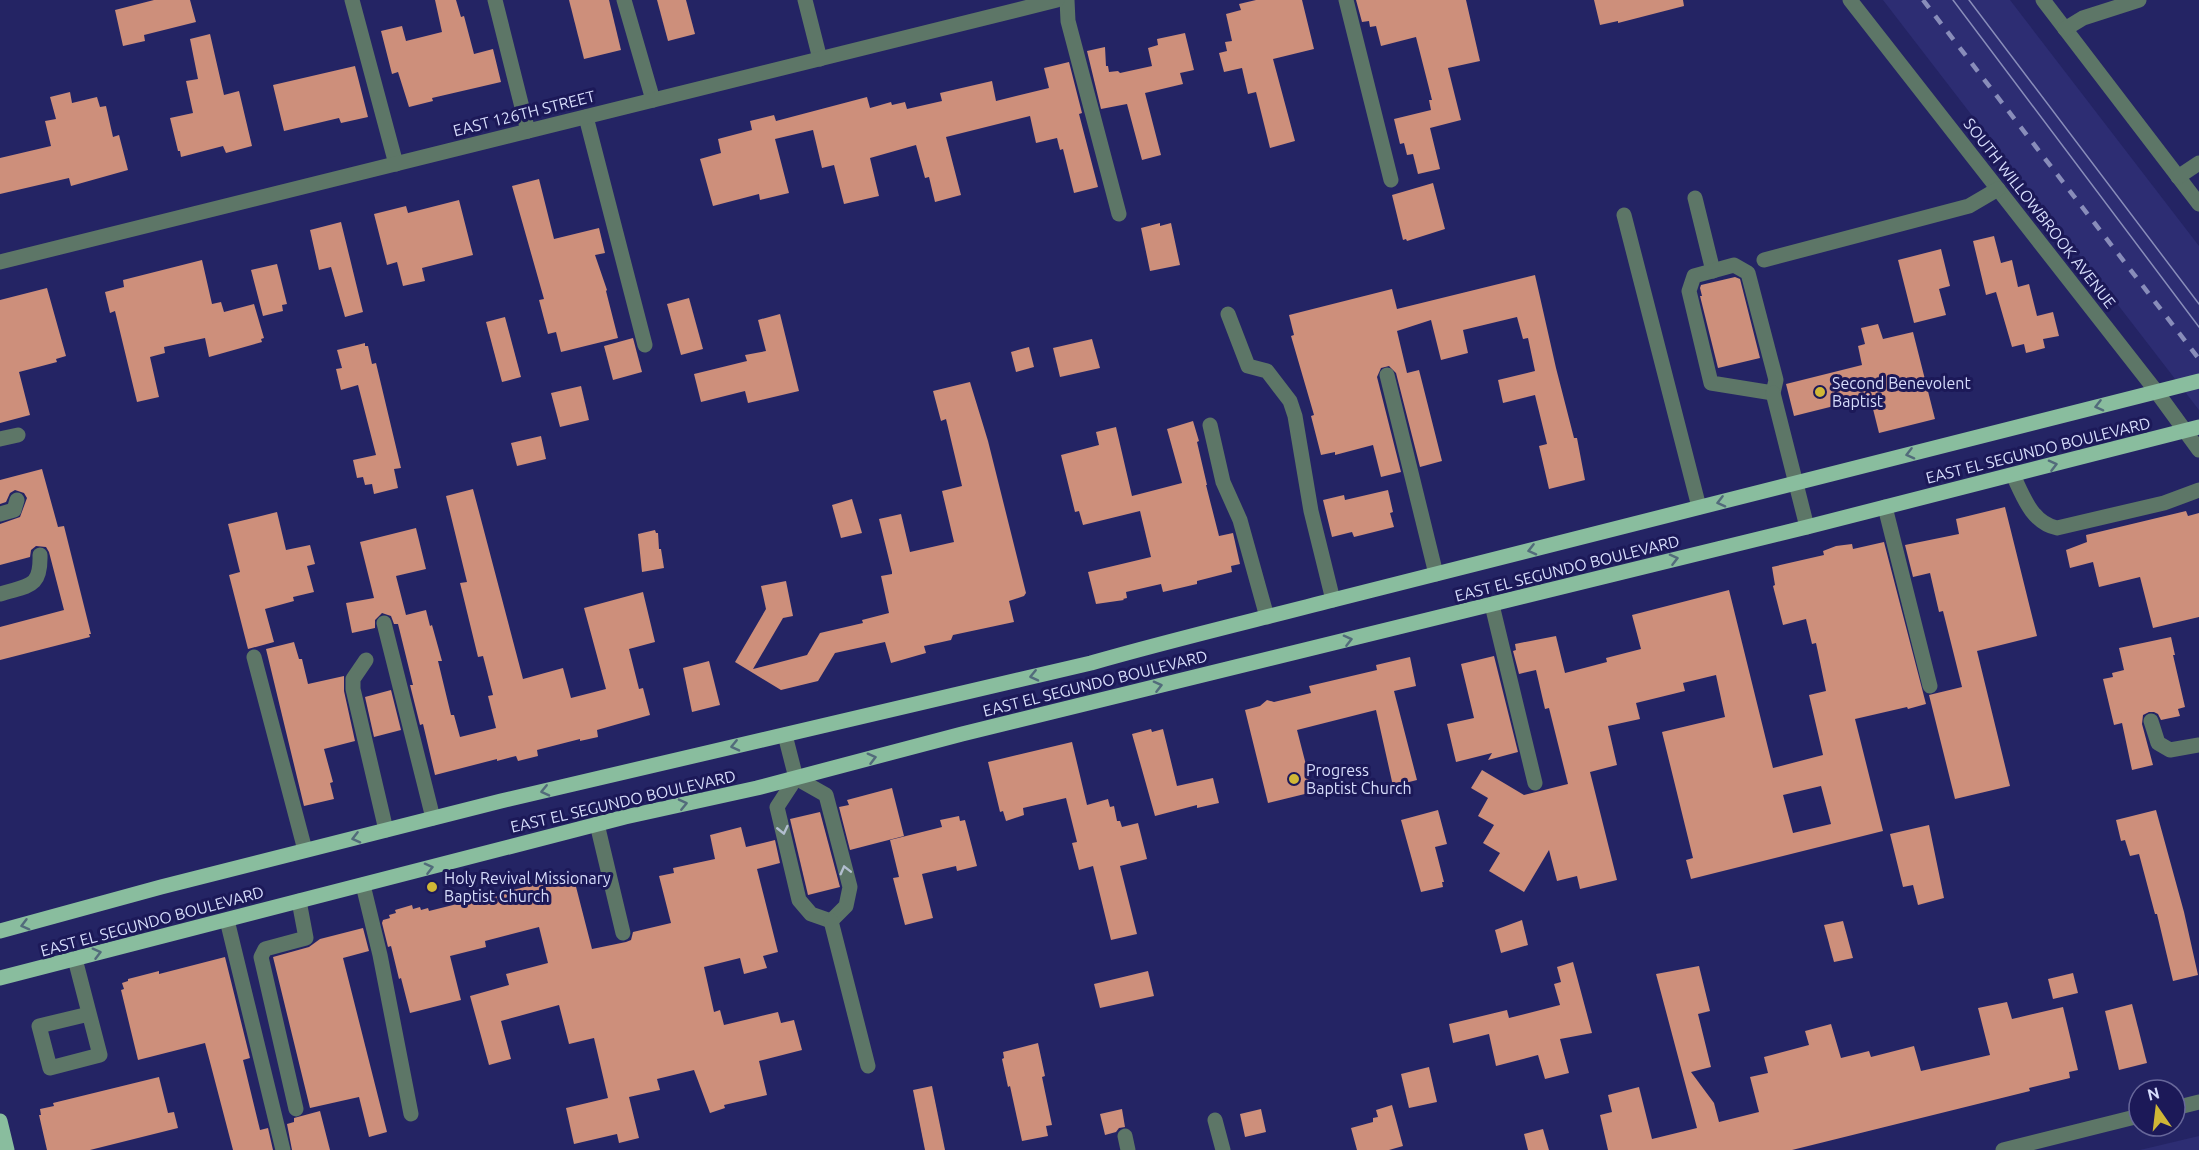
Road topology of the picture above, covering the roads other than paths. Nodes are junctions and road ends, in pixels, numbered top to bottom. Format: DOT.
graph roads {
  1 [pos="352,0"];
  2 [pos="495,0"];
  3 [pos="624,0"];
  4 [pos="805,0"];
  5 [pos="1057,0"];
  6 [pos="1067,0"];
  7 [pos="1346,0"];
  8 [pos="1850,0"];
  9 [pos="2043,0"];
  10 [pos="2139,0"];
  11 [pos="2065,29"];
  12 [pos="820,58"];
  13 [pos="653,100"];
  14 [pos="586,117"];
  15 [pos="528,131"];
  16 [pos="2199,163"];
  17 [pos="396,164"];
  18 [pos="2178,177"];
  19 [pos="1391,180"];
  20 [pos="1998,189"];
  21 [pos="1695,198"];
  22 [pos="2199,204"];
  23 [pos="1119,214"];
  24 [pos="1624,215"];
  25 [pos="1764,260"];
  26 [pos="0,262"];
  27 [pos="1713,271"];
  28 [pos="1228,314"];
  29 [pos="645,345"];
  30 [pos="1387,375"];
  31 [pos="2199,381"];
  32 [pos="2156,391"];
  33 [pos="1773,393"];
  34 [pos="1210,425"];
  35 [pos="2192,429"];
  36 [pos="18,435"];
  37 [pos="0,439"];
  38 [pos="2199,450"];
  39 [pos="2013,475"];
  40 [pos="1797,483"];
  41 [pos="2199,490"];
  42 [pos="17,500"];
  43 [pos="1699,507"];
  44 [pos="1885,507"];
  45 [pos="0,514"];
  46 [pos="1808,527"];
  47 [pos="40,555"];
  48 [pos="1436,574"];
  49 [pos="0,594"];
  50 [pos="1333,600"];
  51 [pos="1491,605"];
  52 [pos="1267,618"];
  53 [pos="384,623"];
  54 [pos="254,657"];
  55 [pos="366,660"];
  56 [pos="1930,686"];
  57 [pos="2151,721"];
  58 [pos="785,735"];
  59 [pos="2199,745"];
  60 [pos="796,778"];
  61 [pos="1535,783"];
  62 [pos="433,818"];
  63 [pos="597,824"];
  64 [pos="386,830"];
  65 [pos="305,850"];
  66 [pos="363,885"];
  67 [pos="299,901"];
  68 [pos="227,920"];
  69 [pos="831,921"];
  70 [pos="0,931"];
  71 [pos="623,933"];
  72 [pos="75,959"];
  73 [pos="0,978"];
  74 [pos="89,1014"];
  75 [pos="868,1066"];
  76 [pos="296,1109"];
  77 [pos="411,1114"];
  78 [pos="2127,1119"];
  79 [pos="1215,1120"];
  80 [pos="0,1121"];
  81 [pos="2009,1149"];
  82 [pos="7,1150"];
  83 [pos="283,1150"];
  84 [pos="1223,1150"];
  1 -- 17 [label="street"];
  2 -- 15 [label="street"];
  3 -- 13 [label="street"];
  4 -- 12 [label="street"];
  5 -- 12 [label="street, EAST 126TH STREET"];
  6 -- 23 [label="street"];
  7 -- 19 [label="street"];
  8 -- 20 [label="street, SOUTH WILLOWBROOK AVENUE"];
  9 -- 11 [label="street"];
  10 -- 11 [label="street"];
  11 -- 18 [label="street"];
  12 -- 13 [label="street, EAST 126TH STREET"];
  13 -- 14 [label="street, EAST 126TH STREET"];
  14 -- 15 [label="street, EAST 126TH STREET"];
  14 -- 29 [label="street"];
  15 -- 17 [label="street, EAST 126TH STREET"];
  16 -- 18 [label="street"];
  17 -- 26 [label="street, EAST 126TH STREET"];
  18 -- 22 [label="street"];
  20 -- 25 [label="street"];
  20 -- 32 [label="street, SOUTH WILLOWBROOK AVENUE"];
  21 -- 27 [label="street"];
  24 -- 43 [label="street"];
  27 -- 33 [label="street"];
  27 -- 33 [label="street"];
  28 -- 50 [label="street"];
  30 -- 48 [label="street"];
  31 -- 32 [label="main road, EAST EL SEGUNDO BOULEVARD"];
  32 -- 35 [label="street, SOUTH WILLOWBROOK AVENUE"];
  32 -- 40 [label="main road, EAST EL SEGUNDO BOULEVARD, one-way"];
  33 -- 40 [label="street"];
  34 -- 52 [label="street"];
  35 -- 38 [label="street, SOUTH WILLOWBROOK AVENUE"];
  39 -- 35 [label="main road, EAST EL SEGUNDO BOULEVARD, one-way"];
  36 -- 37 [label="street"];
  39 -- 41 [label="street"];
  39 -- 44 [label="main road, EAST EL SEGUNDO BOULEVARD"];
  40 -- 43 [label="main road, EAST EL SEGUNDO BOULEVARD, one-way"];
  40 -- 46 [label="street"];
  42 -- 45 [label="street"];
  43 -- 48 [label="main road, EAST EL SEGUNDO BOULEVARD, one-way"];
  44 -- 46 [label="main road, EAST EL SEGUNDO BOULEVARD"];
  44 -- 56 [label="street"];
  51 -- 46 [label="main road, EAST EL SEGUNDO BOULEVARD, one-way"];
  47 -- 49 [label="street"];
  48 -- 50 [label="main road, EAST EL SEGUNDO BOULEVARD"];
  50 -- 52 [label="main road, EAST EL SEGUNDO BOULEVARD"];
  60 -- 51 [label="main road, EAST EL SEGUNDO BOULEVARD, one-way"];
  51 -- 61 [label="street"];
  52 -- 58 [label="main road, EAST EL SEGUNDO BOULEVARD, one-way"];
  53 -- 62 [label="street"];
  54 -- 65 [label="street"];
  55 -- 64 [label="street"];
  57 -- 59 [label="street"];
  58 -- 60 [label="street"];
  58 -- 62 [label="main road, EAST EL SEGUNDO BOULEVARD, one-way"];
  63 -- 60 [label="main road, EAST EL SEGUNDO BOULEVARD, one-way"];
  60 -- 69 [label="street, one-way"];
  69 -- 60 [label="street, one-way"];
  62 -- 64 [label="main road, EAST EL SEGUNDO BOULEVARD"];
  66 -- 63 [label="main road, EAST EL SEGUNDO BOULEVARD, one-way"];
  63 -- 71 [label="street"];
  64 -- 65 [label="main road, EAST EL SEGUNDO BOULEVARD, one-way"];
  65 -- 70 [label="main road, EAST EL SEGUNDO BOULEVARD, one-way"];
  66 -- 67 [label="main road, EAST EL SEGUNDO BOULEVARD"];
  66 -- 77 [label="street"];
  67 -- 68 [label="main road, EAST EL SEGUNDO BOULEVARD"];
  67 -- 76 [label="street"];
  72 -- 68 [label="main road, EAST EL SEGUNDO BOULEVARD, one-way"];
  68 -- 83 [label="street"];
  69 -- 75 [label="street"];
  72 -- 73 [label="main road, EAST EL SEGUNDO BOULEVARD"];
  72 -- 74 [label="street"];
  74 -- 74 [label="street"];
  78 -- 81 [label="street"];
  79 -- 84 [label="street"];
  80 -- 82 [label="main road"];
}
